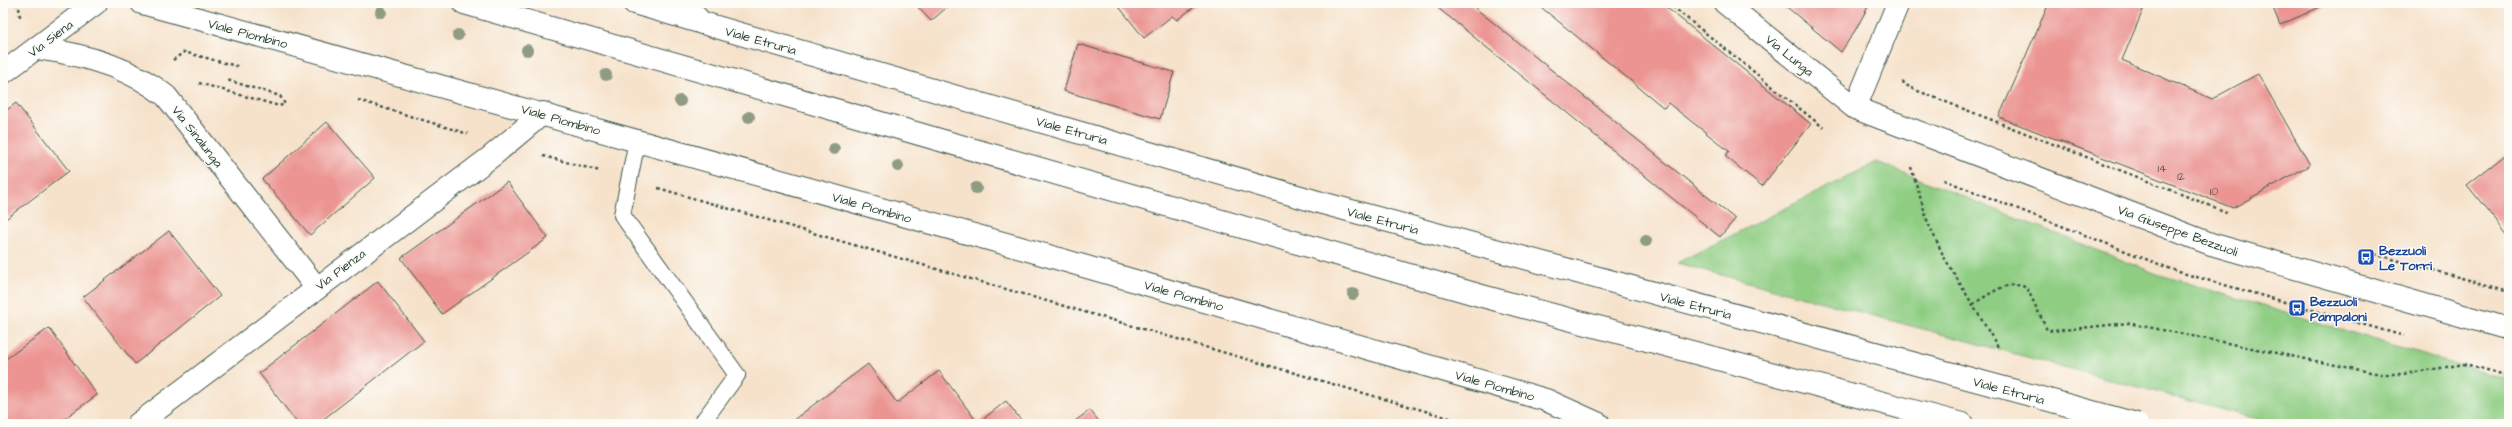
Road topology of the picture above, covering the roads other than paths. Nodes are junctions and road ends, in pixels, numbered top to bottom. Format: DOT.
graph roads {
  1 [pos="96,3"];
  2 [pos="142,3"];
  3 [pos="464,3"];
  4 [pos="634,3"];
  5 [pos="683,3"];
  6 [pos="1724,3"];
  7 [pos="1898,3"];
  8 [pos="702,23"];
  9 [pos="37,48"];
  10 [pos="3,73"];
  11 [pos="1855,108"];
  12 [pos="543,113"];
  13 [pos="636,141"];
  14 [pos="316,287"];
  15 [pos="2509,329"];
  16 [pos="138,424"];
  17 [pos="701,424"];
  18 [pos="1599,424"];
  19 [pos="1962,424"];
  20 [pos="2137,424"];
  1 -- 9 [label="street, Via Siena"];
  2 -- 12 [label="street, Viale Piombino"];
  3 -- 19 [label="street"];
  4 -- 8 [label="street, Viale Etruria"];
  5 -- 8 [label="street"];
  6 -- 11 [label="street, Via Lunga"];
  7 -- 11 [label="street"];
  8 -- 20 [label="street, Viale Etruria, bridge"];
  9 -- 10 [label="street, Via Siena"];
  9 -- 14 [label="street, Via Sinalunga"];
  11 -- 15 [label="street, Via Giuseppe Bezzuoli"];
  12 -- 13 [label="street, Viale Piombino"];
  12 -- 14 [label="street, Via Pienza"];
  13 -- 17 [label="lane"];
  13 -- 18 [label="street, Viale Piombino"];
  14 -- 16 [label="street, Via Pienza"];
}
